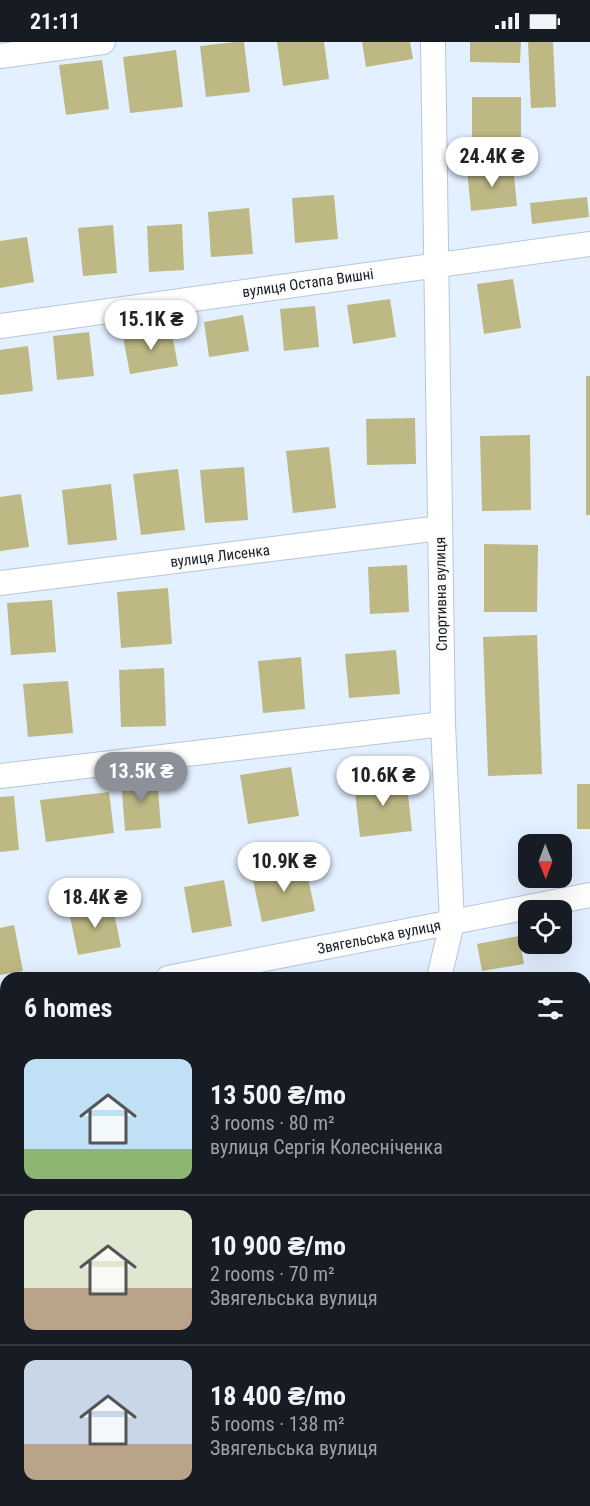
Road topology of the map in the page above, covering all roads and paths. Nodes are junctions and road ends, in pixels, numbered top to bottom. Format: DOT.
graph roads {
  1 [pos="104,42"];
  2 [pos="433,42"];
  3 [pos="0,56"];
  4 [pos="590,244"];
  5 [pos="437,265"];
  6 [pos="0,326"];
  7 [pos="440,528"];
  8 [pos="0,583"];
  9 [pos="443,724"];
  10 [pos="0,776"];
  11 [pos="590,895"];
  12 [pos="452,923"];
  13 [pos="201,972"];
  14 [pos="440,972"];
  1 -- 3 [label="street"];
  2 -- 5 [label="street, Спортивна вулиця"];
  4 -- 5 [label="street"];
  5 -- 6 [label="street, вулиця Остапа Вишні"];
  5 -- 7 [label="street, Спортивна вулиця"];
  7 -- 8 [label="street, вулиця Лисенка"];
  7 -- 9 [label="street, Спортивна вулиця"];
  9 -- 10 [label="street"];
  9 -- 12 [label="street, Спортивна вулиця"];
  11 -- 12 [label="street, Звягельська вулиця"];
  12 -- 13 [label="street, Звягельська вулиця"];
  12 -- 14 [label="street, Спортивна вулиця"];
}
